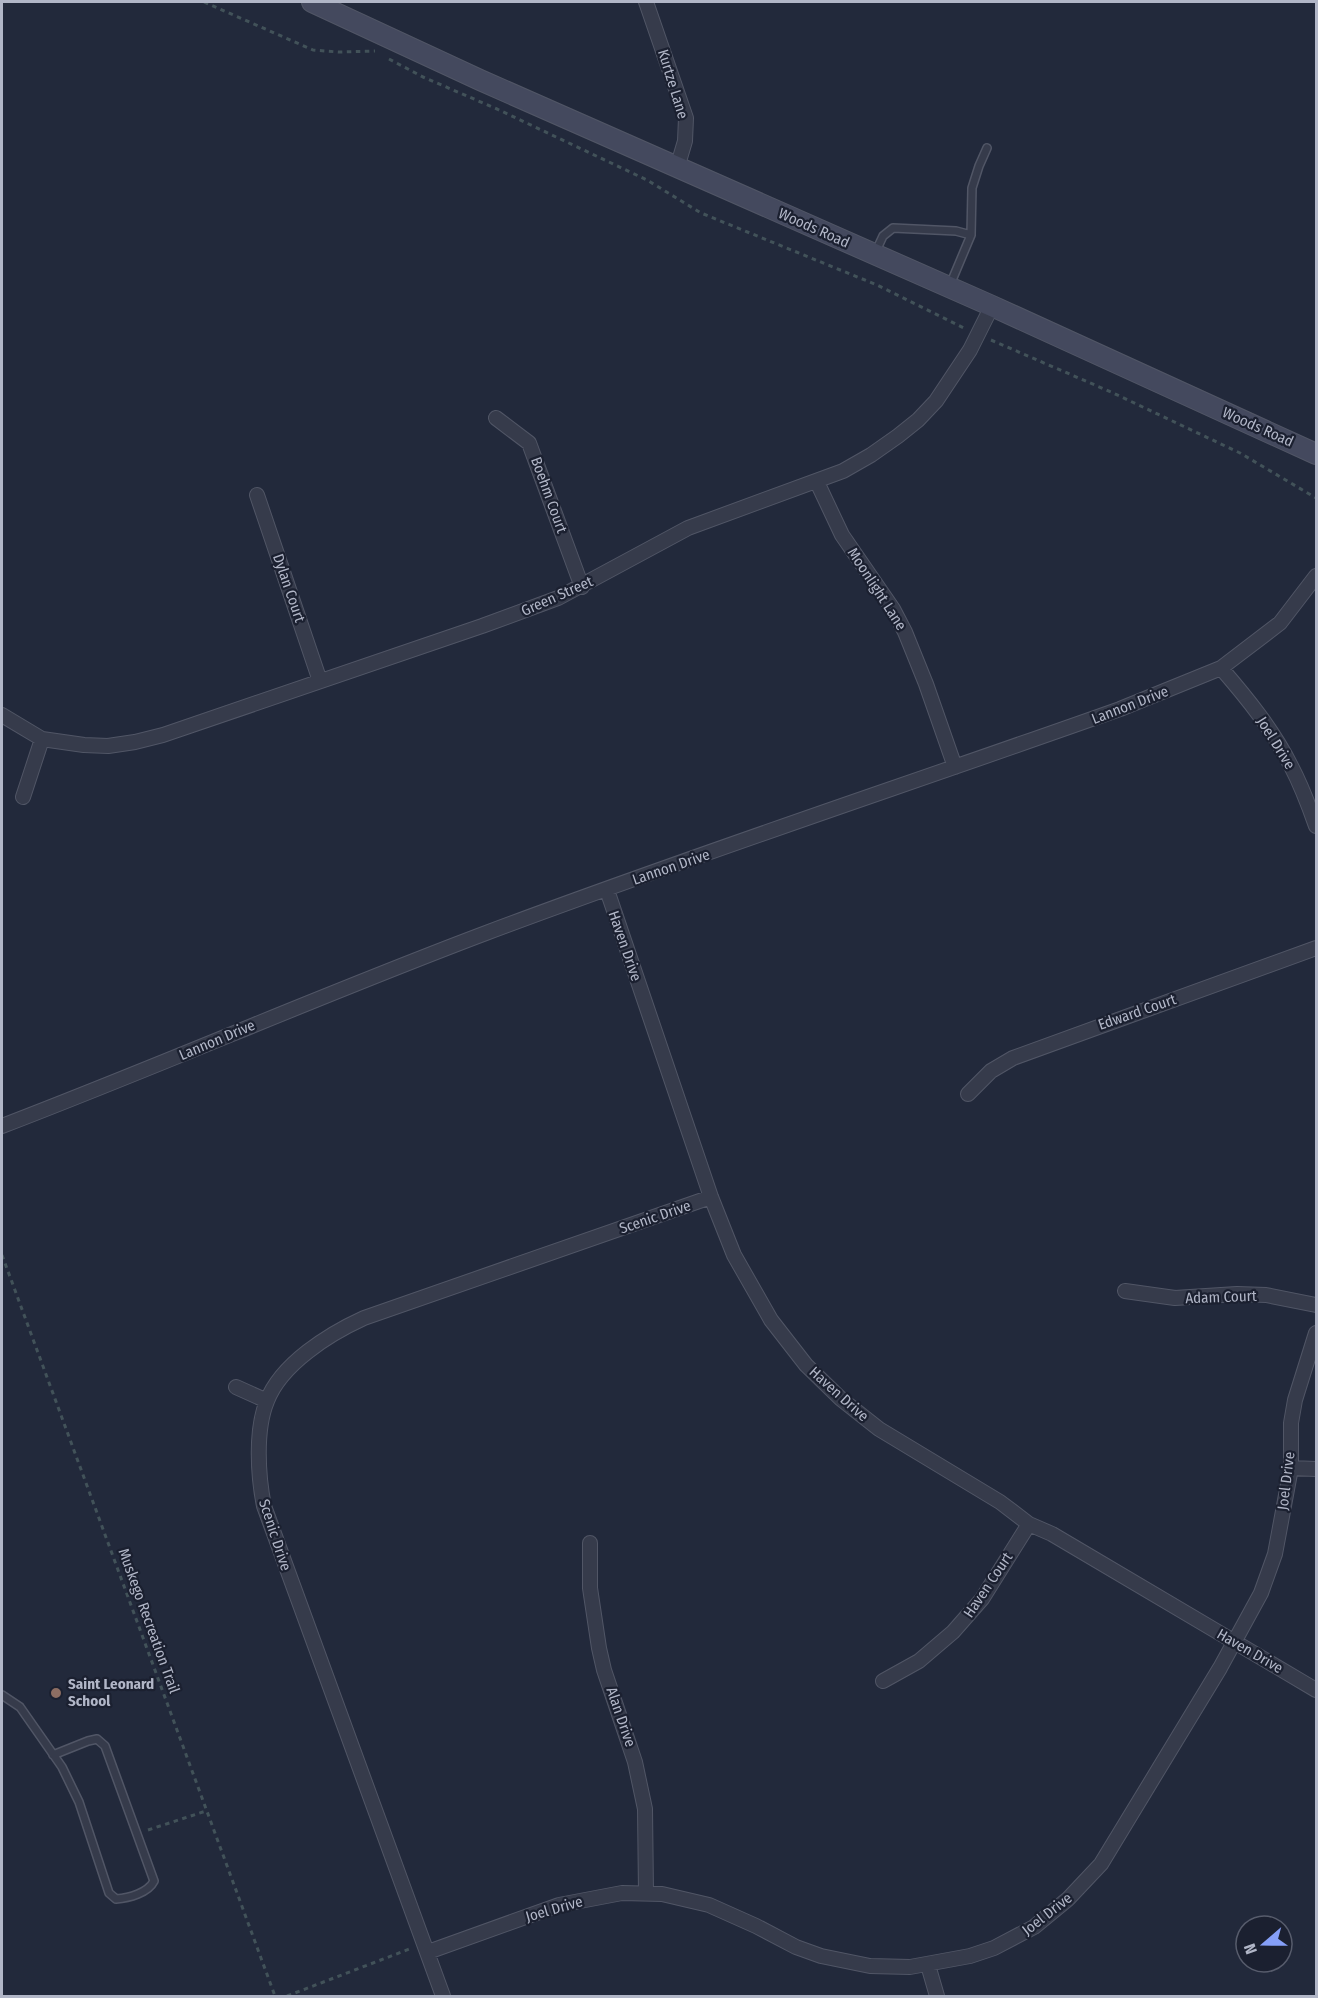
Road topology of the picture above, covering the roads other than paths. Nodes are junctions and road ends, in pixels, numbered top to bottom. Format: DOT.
graph roads {
  1 [pos="312,2"];
  2 [pos="646,2"];
  3 [pos="987,148"];
  4 [pos="677,168"];
  5 [pos="971,235"];
  6 [pos="875,255"];
  7 [pos="949,287"];
  8 [pos="992,306"];
  9 [pos="496,418"];
  10 [pos="1317,454"];
  11 [pos="817,482"];
  12 [pos="257,495"];
  13 [pos="1317,576"];
  14 [pos="582,587"];
  15 [pos="1221,668"];
  16 [pos="320,681"];
  17 [pos="2,715"];
  18 [pos="42,738"];
  19 [pos="955,767"];
  20 [pos="23,797"];
  21 [pos="1317,826"];
  22 [pos="607,890"];
  23 [pos="1317,948"];
  24 [pos="968,1094"];
  25 [pos="2,1126"];
  26 [pos="711,1197"];
  27 [pos="1125,1291"];
  28 [pos="1317,1305"];
  29 [pos="1317,1334"];
  30 [pos="236,1387"];
  31 [pos="267,1401"];
  32 [pos="1291,1468"];
  33 [pos="1317,1469"];
  34 [pos="1029,1524"];
  35 [pos="590,1543"];
  36 [pos="1234,1641"];
  37 [pos="883,1682"];
  38 [pos="1317,1690"];
  39 [pos="2,1695"];
  40 [pos="53,1755"];
  41 [pos="646,1893"];
  42 [pos="426,1947"];
  43 [pos="928,1965"];
  44 [pos="443,1996"];
  45 [pos="937,1996"];
  1 -- 4 [label="street, Woods Road"];
  2 -- 4 [label="street, Kurtze Lane"];
  3 -- 5 [label="lane"];
  4 -- 6 [label="street, Woods Road"];
  5 -- 6 [label="lane"];
  5 -- 7 [label="lane"];
  6 -- 7 [label="street, Woods Road"];
  7 -- 8 [label="street, Woods Road"];
  8 -- 10 [label="street, Woods Road"];
  8 -- 11 [label="street, Green Street"];
  9 -- 14 [label="street, Boehm Court"];
  11 -- 14 [label="street, Green Street"];
  11 -- 19 [label="street, Moonlight Lane"];
  12 -- 16 [label="street, Dylan Court"];
  13 -- 15 [label="street, Lannon Drive"];
  14 -- 16 [label="street, Green Street"];
  15 -- 19 [label="street, Lannon Drive"];
  15 -- 21 [label="street, Joel Drive"];
  16 -- 18 [label="street, Green Street"];
  17 -- 18 [label="street"];
  18 -- 20 [label="street"];
  19 -- 22 [label="street, Lannon Drive"];
  22 -- 25 [label="street, Lannon Drive"];
  22 -- 26 [label="street, Haven Drive"];
  23 -- 24 [label="street, Edward Court"];
  26 -- 31 [label="street, Scenic Drive"];
  26 -- 34 [label="street, Haven Drive"];
  27 -- 28 [label="street, Adam Court"];
  29 -- 32 [label="street, Joel Drive"];
  30 -- 31 [label="street"];
  31 -- 42 [label="street, Scenic Drive"];
  32 -- 33 [label="street"];
  32 -- 36 [label="street, Joel Drive"];
  34 -- 36 [label="street, Haven Drive"];
  34 -- 37 [label="street, Haven Court"];
  35 -- 41 [label="street, Alan Drive"];
  36 -- 38 [label="street, Haven Drive"];
  36 -- 43 [label="street, Joel Drive"];
  39 -- 40 [label="lane"];
  40 -- 40 [label="lane"];
  41 -- 42 [label="street, Joel Drive"];
  41 -- 43 [label="street, Joel Drive"];
  42 -- 44 [label="street, Scenic Drive"];
  43 -- 45 [label="street"];
}
